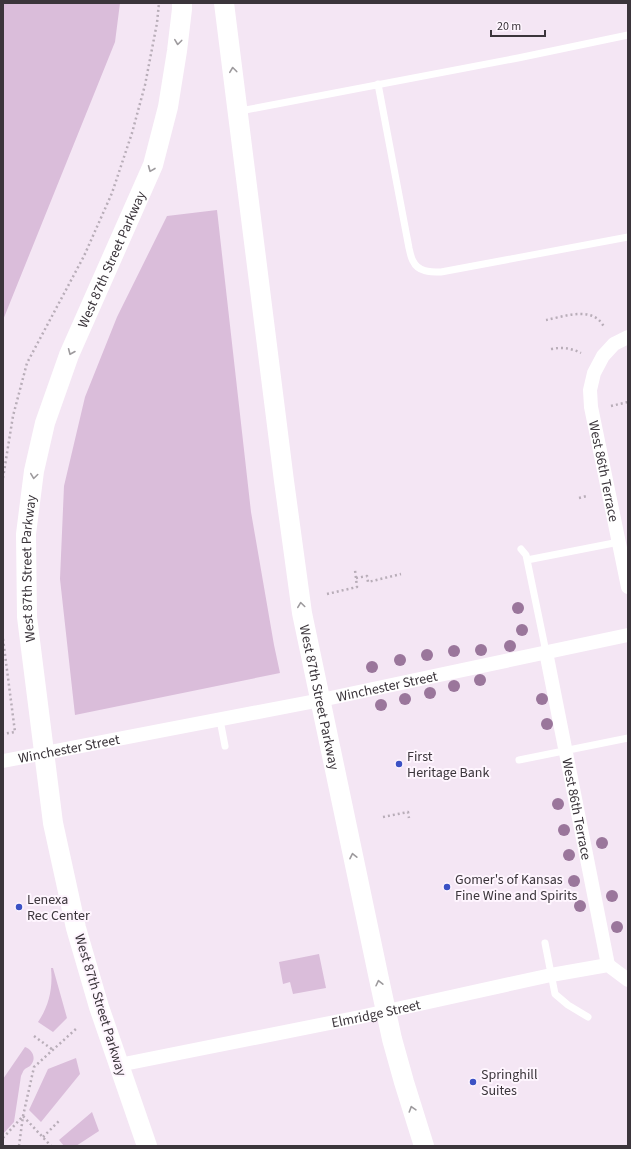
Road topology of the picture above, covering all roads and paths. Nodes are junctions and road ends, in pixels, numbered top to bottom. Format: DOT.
graph roads {
  1 [pos="159,3"];
  2 [pos="182,3"];
  3 [pos="224,3"];
  4 [pos="628,35"];
  5 [pos="378,84"];
  6 [pos="238,111"];
  7 [pos="628,237"];
  8 [pos="546,320"];
  9 [pos="605,328"];
  10 [pos="628,337"];
  11 [pos="551,349"];
  12 [pos="581,353"];
  13 [pos="628,402"];
  14 [pos="611,406"];
  15 [pos="3,478"];
  16 [pos="588,496"];
  17 [pos="579,498"];
  18 [pos="619,542"];
  19 [pos="521,550"];
  20 [pos="527,560"];
  21 [pos="355,570"];
  22 [pos="401,574"];
  23 [pos="356,578"];
  24 [pos="628,588"];
  25 [pos="327,594"];
  26 [pos="628,635"];
  27 [pos="3,639"];
  28 [pos="546,652"];
  29 [pos="321,700"];
  30 [pos="220,720"];
  31 [pos="3,734"];
  32 [pos="628,738"];
  33 [pos="225,746"];
  34 [pos="566,750"];
  35 [pos="44,754"];
  36 [pos="519,760"];
  37 [pos="3,761"];
  38 [pos="383,817"];
  39 [pos="409,818"];
  40 [pos="545,943"];
  41 [pos="608,965"];
  42 [pos="551,975"];
  43 [pos="628,980"];
  44 [pos="386,1011"];
  45 [pos="588,1017"];
  46 [pos="77,1028"];
  47 [pos="34,1036"];
  48 [pos="53,1050"];
  49 [pos="119,1065"];
  50 [pos="23,1116"];
  51 [pos="59,1121"];
  52 [pos="43,1137"];
  53 [pos="3,1138"];
  54 [pos="19,1146"];
  55 [pos="51,1146"];
  56 [pos="147,1146"];
  57 [pos="424,1146"];
  1 -- 15 [label="path"];
  2 -- 35 [label="main road, West 87th Street Parkway, one-way"];
  6 -- 3 [label="main road, West 87th Street Parkway, one-way"];
  4 -- 5 [label="lane"];
  5 -- 6 [label="lane"];
  5 -- 7 [label="lane"];
  29 -- 6 [label="main road, West 87th Street Parkway, one-way"];
  8 -- 9 [label="path"];
  10 -- 18 [label="street, West 86th Terrace"];
  11 -- 12 [label="path"];
  13 -- 14 [label="path"];
  16 -- 17 [label="path"];
  18 -- 20 [label="lane"];
  18 -- 24 [label="street, West 86th Terrace"];
  19 -- 20 [label="lane"];
  20 -- 28 [label="lane"];
  21 -- 23 [label="path"];
  22 -- 23 [label="path"];
  23 -- 25 [label="path"];
  26 -- 28 [label="street, Winchester Street"];
  27 -- 31 [label="path"];
  28 -- 29 [label="street, Winchester Street"];
  28 -- 34 [label="street, West 86th Terrace"];
  29 -- 30 [label="street, Winchester Street"];
  44 -- 29 [label="main road, West 87th Street Parkway, one-way"];
  30 -- 33 [label="lane"];
  30 -- 35 [label="street, Winchester Street"];
  32 -- 34 [label="lane"];
  34 -- 36 [label="lane"];
  34 -- 41 [label="street, West 86th Terrace"];
  35 -- 37 [label="street, Winchester Street"];
  35 -- 49 [label="main road, West 87th Street Parkway"];
  38 -- 39 [label="path"];
  40 -- 42 [label="lane"];
  41 -- 42 [label="street, Elmridge Street"];
  41 -- 43 [label="street"];
  42 -- 44 [label="street, Elmridge Street"];
  42 -- 45 [label="lane"];
  44 -- 49 [label="street, Elmridge Street"];
  57 -- 44 [label="main road, West 87th Street Parkway, one-way"];
  46 -- 48 [label="path"];
  47 -- 48 [label="path"];
  48 -- 50 [label="path"];
  49 -- 56 [label="main road, West 87th Street Parkway"];
  50 -- 52 [label="path"];
  50 -- 53 [label="path"];
  50 -- 54 [label="path"];
  51 -- 52 [label="path"];
  52 -- 55 [label="path"];
}
